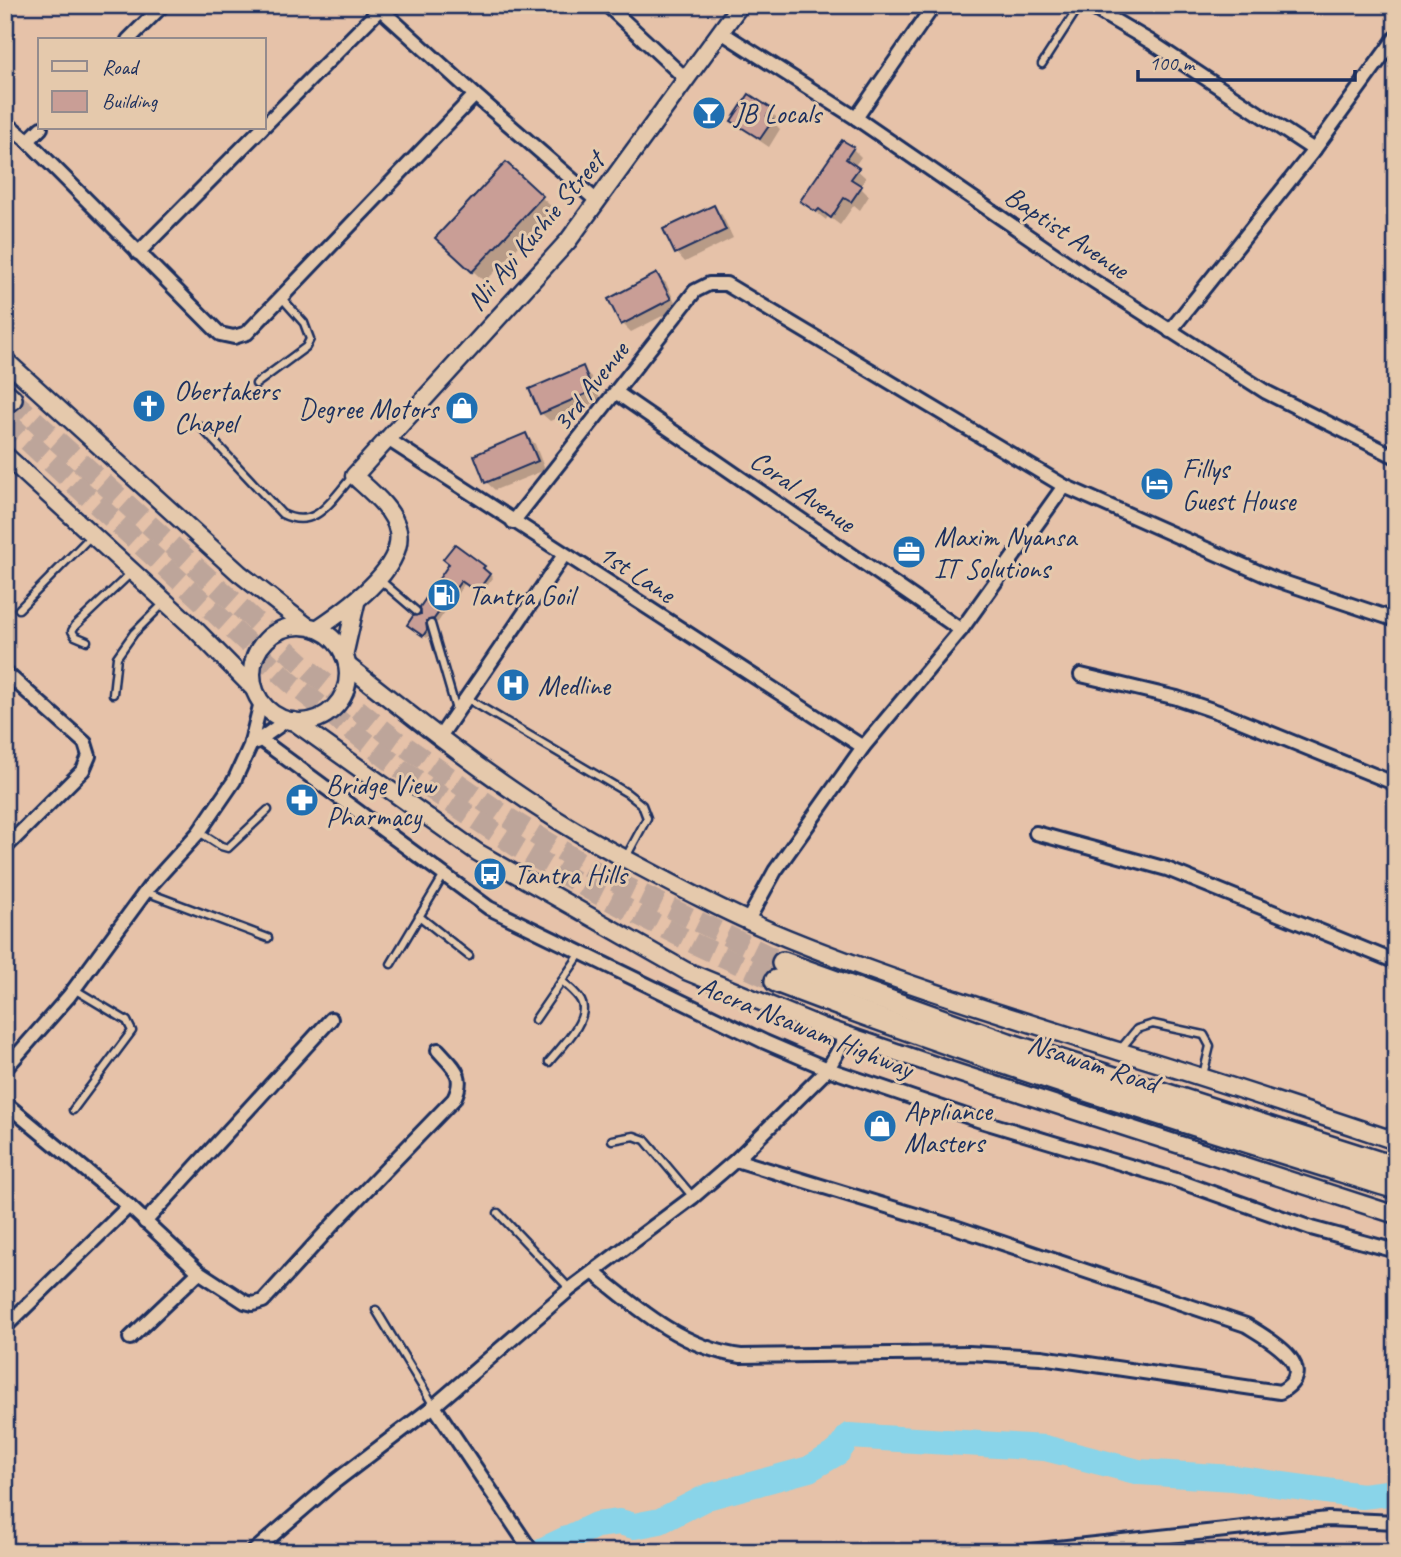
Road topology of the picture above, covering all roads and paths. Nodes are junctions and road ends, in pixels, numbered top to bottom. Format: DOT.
graph roads {
  1 [pos="163,5"];
  2 [pos="607,5"];
  3 [pos="740,5"];
  4 [pos="934,5"];
  5 [pos="1080,5"];
  6 [pos="1088,5"];
  7 [pos="378,7"];
  8 [pos="720,32"];
  9 [pos="1396,37"];
  10 [pos="130,38"];
  11 [pos="1042,64"];
  12 [pos="686,79"];
  13 [pos="475,95"];
  14 [pos="856,118"];
  15 [pos="5,121"];
  16 [pos="266,124"];
  17 [pos="39,130"];
  18 [pos="260,130"];
  19 [pos="28,141"];
  20 [pos="1314,150"];
  21 [pos="598,202"];
  22 [pos="138,253"];
  23 [pos="281,297"];
  24 [pos="1170,331"];
  25 [pos="5,360"];
  26 [pos="257,384"];
  27 [pos="617,393"];
  28 [pos="200,426"];
  29 [pos="386,438"];
  30 [pos="5,454"];
  31 [pos="1396,457"];
  32 [pos="354,476"];
  33 [pos="1064,486"];
  34 [pos="513,522"];
  35 [pos="93,535"];
  36 [pos="564,555"];
  37 [pos="132,571"];
  38 [pos="378,579"];
  39 [pos="166,602"];
  40 [pos="356,603"];
  41 [pos="19,609"];
  42 [pos="416,611"];
  43 [pos="1396,620"];
  44 [pos="431,624"];
  45 [pos="312,628"];
  46 [pos="961,630"];
  47 [pos="87,642"];
  48 [pos="346,660"];
  49 [pos="5,672"];
  50 [pos="1081,675"];
  51 [pos="113,694"];
  52 [pos="258,696"];
  53 [pos="466,698"];
  54 [pos="457,711"];
  55 [pos="290,720"];
  56 [pos="439,738"];
  57 [pos="254,740"];
  58 [pos="863,747"];
  59 [pos="1396,784"];
  60 [pos="268,810"];
  61 [pos="199,832"];
  62 [pos="1036,832"];
  63 [pos="5,848"];
  64 [pos="625,859"];
  65 [pos="444,875"];
  66 [pos="145,891"];
  67 [pos="419,916"];
  68 [pos="748,920"];
  69 [pos="268,938"];
  70 [pos="581,953"];
  71 [pos="469,956"];
  72 [pos="1396,962"];
  73 [pos="391,964"];
  74 [pos="562,981"];
  75 [pos="74,989"];
  76 [pos="331,1019"];
  77 [pos="535,1020"];
  78 [pos="847,1035"];
  79 [pos="438,1050"];
  80 [pos="1119,1051"];
  81 [pos="549,1062"];
  82 [pos="5,1069"];
  83 [pos="828,1069"];
  84 [pos="1202,1077"];
  85 [pos="5,1103"];
  86 [pos="73,1110"];
  87 [pos="612,1140"];
  88 [pos="1396,1141"];
  89 [pos="736,1160"];
  90 [pos="1396,1168"];
  91 [pos="1396,1188"];
  92 [pos="692,1196"];
  93 [pos="128,1206"];
  94 [pos="498,1213"];
  95 [pos="1396,1215"];
  96 [pos="145,1222"];
  97 [pos="1396,1251"];
  98 [pos="199,1272"];
  99 [pos="593,1272"];
  100 [pos="570,1289"];
  101 [pos="376,1310"];
  102 [pos="5,1327"];
  103 [pos="130,1338"];
  104 [pos="434,1406"];
  105 [pos="1396,1522"];
  106 [pos="530,1549"];
  107 [pos="1028,1551"];
  108 [pos="253,1552"];
  1 -- 10 [label="street"];
  2 -- 12 [label="street"];
  3 -- 8 [label="main road, Nii Ayi Kushie Street"];
  4 -- 14 [label="street"];
  5 -- 11 [label="lane"];
  6 -- 20 [label="street"];
  7 -- 13 [label="street"];
  7 -- 16 [label="street"];
  8 -- 12 [label="main road, Nii Ayi Kushie Street"];
  8 -- 14 [label="street, Baptist Avenue"];
  9 -- 20 [label="street"];
  12 -- 21 [label="main road, Nii Ayi Kushie Street"];
  13 -- 21 [label="street"];
  13 -- 23 [label="street"];
  14 -- 24 [label="street, Baptist Avenue"];
  15 -- 19 [label="street"];
  17 -- 19 [label="street"];
  18 -- 22 [label="street"];
  19 -- 22 [label="street"];
  20 -- 24 [label="street"];
  21 -- 29 [label="main road, Nii Ayi Kushie Street"];
  22 -- 23 [label="street"];
  23 -- 26 [label="lane"];
  24 -- 31 [label="street, Baptist Avenue"];
  25 -- 45 [label="main road"];
  27 -- 33 [label="street, 3rd Avenue"];
  27 -- 34 [label="street, 3rd Avenue"];
  27 -- 46 [label="street, Coral Avenue"];
  28 -- 32 [label="lane"];
  29 -- 32 [label="main road, Nii Ayi Kushie Street"];
  29 -- 34 [label="street, 1st Lane"];
  30 -- 35 [label="main road"];
  32 -- 38 [label="main road"];
  33 -- 43 [label="street"];
  33 -- 46 [label="street"];
  34 -- 36 [label="street, 1st Lane"];
  35 -- 37 [label="main road"];
  35 -- 41 [label="lane"];
  36 -- 53 [label="street"];
  36 -- 58 [label="street, 1st Lane"];
  37 -- 39 [label="main road"];
  37 -- 47 [label="lane"];
  38 -- 40 [label="main road"];
  38 -- 42 [label="lane"];
  39 -- 51 [label="lane"];
  39 -- 52 [label="main road"];
  40 -- 45 [label="main road"];
  40 -- 48 [label="main road"];
  44 -- 54 [label="lane"];
  45 -- 48 [label="main road"];
  45 -- 52 [label="main road"];
  46 -- 58 [label="street"];
  48 -- 55 [label="main road"];
  48 -- 56 [label="main road"];
  49 -- 63 [label="street"];
  50 -- 59 [label="street"];
  52 -- 55 [label="main road"];
  52 -- 57 [label="street"];
  53 -- 54 [label="street"];
  53 -- 64 [label="lane"];
  54 -- 56 [label="street"];
  55 -- 57 [label="street"];
  55 -- 78 [label="main road"];
  56 -- 64 [label="main road"];
  57 -- 61 [label="street"];
  57 -- 65 [label="street, Accra Nsawam Highway"];
  58 -- 68 [label="street"];
  60 -- 61 [label="lane"];
  61 -- 66 [label="street"];
  62 -- 72 [label="street"];
  64 -- 68 [label="main road"];
  65 -- 67 [label="lane"];
  65 -- 70 [label="street, Accra Nsawam Highway"];
  66 -- 69 [label="lane"];
  66 -- 75 [label="street"];
  67 -- 71 [label="lane"];
  67 -- 73 [label="lane"];
  68 -- 80 [label="main road"];
  70 -- 74 [label="lane"];
  70 -- 83 [label="street, Accra Nsawam Highway"];
  74 -- 77 [label="lane"];
  74 -- 81 [label="lane"];
  75 -- 82 [label="street"];
  75 -- 86 [label="lane"];
  76 -- 96 [label="street"];
  78 -- 83 [label="street"];
  78 -- 95 [label="main road"];
  79 -- 98 [label="street"];
  80 -- 84 [label="main road"];
  80 -- 84 [label="lane"];
  83 -- 89 [label="street"];
  83 -- 97 [label="street, Accra Nsawam Highway"];
  84 -- 88 [label="main road"];
  85 -- 93 [label="street"];
  87 -- 92 [label="lane"];
  89 -- 92 [label="street"];
  89 -- 99 [label="street"];
  90 -- 91 [label="highway, Nsawam Road"];
  92 -- 99 [label="street"];
  93 -- 96 [label="street"];
  93 -- 102 [label="street"];
  94 -- 100 [label="lane"];
  96 -- 98 [label="street"];
  98 -- 103 [label="street"];
  99 -- 100 [label="street"];
  100 -- 104 [label="street"];
  101 -- 104 [label="lane"];
  104 -- 106 [label="street"];
  104 -- 108 [label="street"];
  105 -- 107 [label="street"];
}
